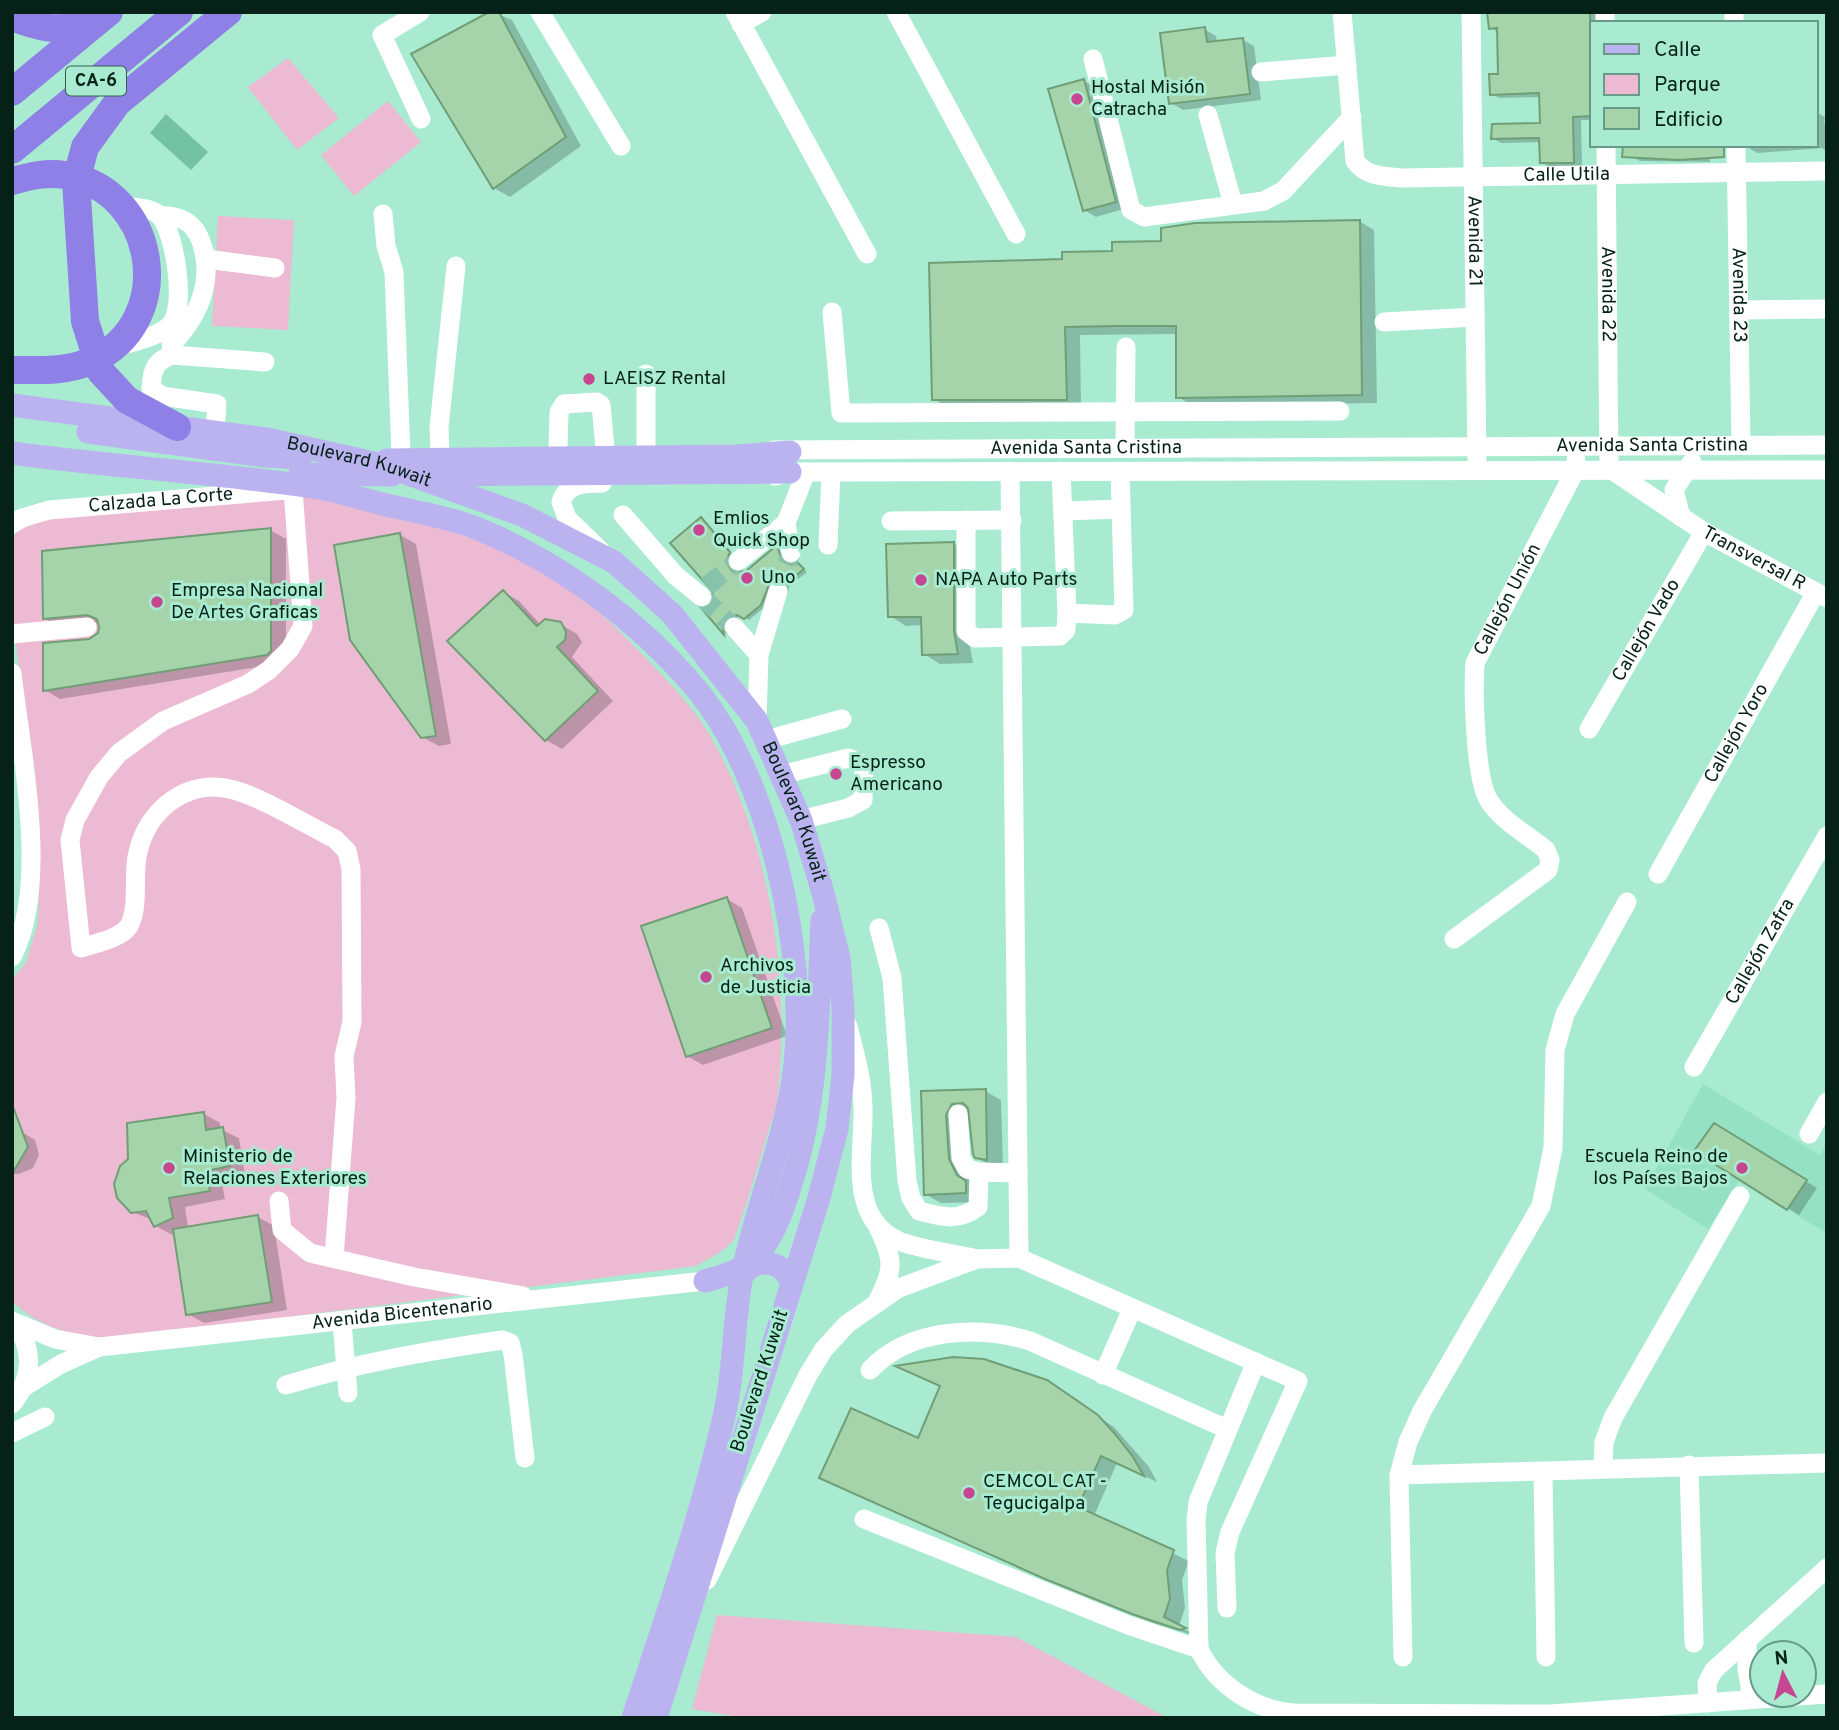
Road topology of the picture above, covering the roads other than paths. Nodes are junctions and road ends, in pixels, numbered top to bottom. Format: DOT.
graph roads {
  1 [pos="99,12"];
  2 [pos="108,12"];
  3 [pos="179,12"];
  4 [pos="228,12"];
  5 [pos="420,12"];
  6 [pos="540,12"];
  7 [pos="762,12"];
  8 [pos="896,12"];
  9 [pos="1342,12"];
  10 [pos="1471,12"];
  11 [pos="12,18"];
  12 [pos="738,18"];
  13 [pos="1094,59"];
  14 [pos="1347,65"];
  15 [pos="1261,72"];
  16 [pos="12,92"];
  17 [pos="1208,116"];
  18 [pos="1352,117"];
  19 [pos="421,119"];
  20 [pos="621,146"];
  21 [pos="1606,147"];
  22 [pos="1736,147"];
  23 [pos="12,150"];
  24 [pos="1827,172"];
  25 [pos="1737,173"];
  26 [pos="1606,175"];
  27 [pos="1473,177"];
  28 [pos="12,181"];
  29 [pos="1233,204"];
  30 [pos="124,206"];
  31 [pos="383,214"];
  32 [pos="159,215"];
  33 [pos="1017,234"];
  34 [pos="867,254"];
  35 [pos="206,259"];
  36 [pos="456,266"];
  37 [pos="275,268"];
  38 [pos="1827,309"];
  39 [pos="1739,310"];
  40 [pos="832,312"];
  41 [pos="1475,317"];
  42 [pos="1384,322"];
  43 [pos="172,341"];
  44 [pos="1126,346"];
  45 [pos="112,348"];
  46 [pos="265,362"];
  47 [pos="12,370"];
  48 [pos="646,374"];
  49 [pos="12,405"];
  50 [pos="1126,410"];
  51 [pos="1340,411"];
  52 [pos="12,418"];
  53 [pos="177,428"];
  54 [pos="215,432"];
  55 [pos="12,441"];
  56 [pos="1577,444"];
  57 [pos="1609,444"];
  58 [pos="1701,444"];
  59 [pos="1741,444"];
  60 [pos="1827,445"];
  61 [pos="1477,446"];
  62 [pos="646,447"];
  63 [pos="605,448"];
  64 [pos="1125,448"];
  65 [pos="558,449"];
  66 [pos="12,453"];
  67 [pos="440,453"];
  68 [pos="343,454"];
  69 [pos="401,455"];
  70 [pos="737,464"];
  71 [pos="795,465"];
  72 [pos="1609,468"];
  73 [pos="1477,469"];
  74 [pos="1576,469"];
  75 [pos="1688,469"];
  76 [pos="1827,470"];
  77 [pos="1010,471"];
  78 [pos="1061,471"];
  79 [pos="1121,471"];
  80 [pos="831,472"];
  81 [pos="304,488"];
  82 [pos="1122,509"];
  83 [pos="1063,511"];
  84 [pos="623,515"];
  85 [pos="1682,517"];
  86 [pos="966,520"];
  87 [pos="1012,520"];
  88 [pos="891,521"];
  89 [pos="786,523"];
  90 [pos="12,524"];
  91 [pos="1704,532"];
  92 [pos="828,545"];
  93 [pos="790,553"];
  94 [pos="738,561"];
  95 [pos="614,562"];
  96 [pos="778,591"];
  97 [pos="1821,595"];
  98 [pos="1067,613"];
  99 [pos="672,614"];
  100 [pos="88,627"];
  101 [pos="734,627"];
  102 [pos="12,634"];
  103 [pos="1014,636"];
  104 [pos="759,655"];
  105 [pos="12,673"];
  106 [pos="15,719"];
  107 [pos="842,719"];
  108 [pos="1589,729"];
  109 [pos="761,730"];
  110 [pos="781,775"];
  111 [pos="801,820"];
  112 [pos="1827,836"];
  113 [pos="1658,874"];
  114 [pos="823,893"];
  115 [pos="1626,902"];
  116 [pos="788,917"];
  117 [pos="879,928"];
  118 [pos="1454,939"];
  119 [pos="12,957"];
  120 [pos="844,1009"];
  121 [pos="818,1012"];
  122 [pos="1694,1067"];
  123 [pos="1827,1102"];
  124 [pos="958,1114"];
  125 [pos="1809,1134"];
  126 [pos="979,1172"];
  127 [pos="1018,1172"];
  128 [pos="1740,1196"];
  129 [pos="279,1201"];
  130 [pos="758,1212"];
  131 [pos="876,1222"];
  132 [pos="811,1223"];
  133 [pos="334,1258"];
  134 [pos="1019,1258"];
  135 [pos="977,1259"];
  136 [pos="743,1275"];
  137 [pos="414,1277"];
  138 [pos="705,1281"];
  139 [pos="792,1284"];
  140 [pos="544,1300"];
  141 [pos="877,1301"];
  142 [pos="1132,1309"];
  143 [pos="412,1315"];
  144 [pos="13,1322"];
  145 [pos="342,1322"];
  146 [pos="99,1348"];
  147 [pos="1256,1362"];
  148 [pos="345,1367"];
  149 [pos="870,1370"];
  150 [pos="1103,1375"];
  151 [pos="286,1385"];
  152 [pos="24,1387"];
  153 [pos="348,1393"];
  154 [pos="12,1404"];
  155 [pos="45,1417"];
  156 [pos="1227,1429"];
  157 [pos="12,1433"];
  158 [pos="525,1458"];
  159 [pos="1827,1463"];
  160 [pos="1689,1465"];
  161 [pos="1603,1468"];
  162 [pos="1543,1473"];
  163 [pos="1399,1475"];
  164 [pos="864,1519"];
  165 [pos="1827,1568"];
  166 [pos="1227,1608"];
  167 [pos="685,1625"];
  168 [pos="1747,1640"];
  169 [pos="1694,1643"];
  170 [pos="667,1647"];
  171 [pos="1199,1650"];
  172 [pos="1403,1657"];
  173 [pos="1546,1657"];
  174 [pos="1748,1675"];
  175 [pos="1748,1699"];
  176 [pos="1721,1707"];
  177 [pos="1295,1715"];
  178 [pos="1551,1716"];
  179 [pos="1427,1717"];
  180 [pos="633,1718"];
  181 [pos="656,1718"];
  1 -- 11 [label="highway"];
  2 -- 16 [label="highway, CA-6"];
  3 -- 23 [label="highway, CA-6"];
  4 -- 53 [label="highway"];
  5 -- 19 [label="street"];
  6 -- 20 [label="street"];
  7 -- 12 [label="street"];
  8 -- 33 [label="street"];
  9 -- 14 [label="street"];
  10 -- 27 [label="street, Avenida 21"];
  12 -- 34 [label="street"];
  13 -- 29 [label="street"];
  14 -- 15 [label="street"];
  14 -- 18 [label="street"];
  17 -- 29 [label="street"];
  18 -- 27 [label="street, Calle Utila"];
  18 -- 29 [label="street"];
  21 -- 26 [label="street, Avenida 22"];
  22 -- 25 [label="street, Avenida 23"];
  24 -- 25 [label="street, Calle Utila"];
  25 -- 26 [label="street, Calle Utila"];
  25 -- 39 [label="street, Avenida 23"];
  26 -- 27 [label="street, Calle Utila"];
  26 -- 57 [label="street, Avenida 22"];
  27 -- 41 [label="street, Avenida 21"];
  28 -- 30 [label="highway"];
  30 -- 32 [label="street"];
  30 -- 45 [label="highway"];
  31 -- 69 [label="street"];
  32 -- 35 [label="street"];
  32 -- 43 [label="street"];
  35 -- 37 [label="street"];
  35 -- 43 [label="street"];
  36 -- 67 [label="street"];
  38 -- 39 [label="street"];
  39 -- 59 [label="street, Avenida 23"];
  40 -- 50 [label="street"];
  41 -- 42 [label="street"];
  41 -- 61 [label="street, Avenida 21"];
  43 -- 45 [label="street"];
  43 -- 46 [label="street"];
  43 -- 54 [label="street"];
  44 -- 50 [label="street"];
  45 -- 47 [label="highway"];
  48 -- 62 [label="street"];
  49 -- 53 [label="main road, Boulevard Kuwait"];
  50 -- 51 [label="street"];
  50 -- 64 [label="street"];
  52 -- 70 [label="main road"];
  53 -- 54 [label="main road, Boulevard Kuwait"];
  54 -- 68 [label="main road, Boulevard Kuwait"];
  55 -- 70 [label="main road"];
  56 -- 57 [label="street, Avenida Santa Cristina"];
  56 -- 61 [label="street, Avenida Santa Cristina"];
  56 -- 74 [label="street, Callejón Unión"];
  57 -- 58 [label="street, Avenida Santa Cristina"];
  57 -- 72 [label="street"];
  58 -- 59 [label="street, Avenida Santa Cristina"];
  58 -- 75 [label="street, Transversal R"];
  59 -- 60 [label="street, Avenida Santa Cristina"];
  61 -- 64 [label="street, Avenida Santa Cristina"];
  61 -- 73 [label="street, Avenida 21"];
  62 -- 63 [label="street, Avenida Santa Cristina"];
  62 -- 71 [label="street, Avenida Santa Cristina"];
  63 -- 65 [label="street, Avenida Santa Cristina"];
  63 -- 65 [label="street"];
  64 -- 71 [label="street, Avenida Santa Cristina"];
  65 -- 67 [label="street, Avenida Santa Cristina"];
  66 -- 81 [label="main road, Boulevard Kuwait"];
  67 -- 69 [label="street, Avenida Santa Cristina"];
  68 -- 69 [label="street, Avenida Santa Cristina"];
  68 -- 95 [label="main road, Boulevard Kuwait"];
  70 -- 71 [label="main road"];
  71 -- 80 [label="street, Avenida Santa Cristina"];
  71 -- 89 [label="street"];
  71 -- 95 [label="street, Avenida Santa Cristina"];
  72 -- 74 [label="street, Avenida Santa Cristina"];
  72 -- 75 [label="street, Avenida Santa Cristina"];
  72 -- 85 [label="street, Transversal R"];
  73 -- 74 [label="street, Avenida Santa Cristina"];
  73 -- 79 [label="street, Avenida Santa Cristina"];
  74 -- 118 [label="street, Callejón Unión"];
  75 -- 76 [label="street, Avenida Santa Cristina"];
  75 -- 85 [label="street, Transversal R"];
  77 -- 78 [label="street, Avenida Santa Cristina"];
  77 -- 80 [label="street, Avenida Santa Cristina"];
  77 -- 87 [label="street"];
  78 -- 79 [label="street, Avenida Santa Cristina"];
  78 -- 83 [label="street"];
  79 -- 82 [label="street"];
  80 -- 92 [label="street"];
  81 -- 90 [label="street, Calzada La Corte"];
  81 -- 116 [label="main road, Boulevard Kuwait"];
  81 -- 133 [label="street"];
  82 -- 83 [label="street"];
  82 -- 98 [label="street"];
  83 -- 98 [label="street"];
  84 -- 99 [label="street"];
  85 -- 91 [label="street, Transversal R"];
  86 -- 87 [label="street"];
  86 -- 88 [label="street"];
  86 -- 103 [label="street"];
  87 -- 103 [label="street"];
  89 -- 93 [label="street"];
  89 -- 94 [label="street"];
  91 -- 97 [label="street, Transversal R"];
  91 -- 108 [label="street, Callejón Vado"];
  95 -- 99 [label="main road, Boulevard Kuwait"];
  96 -- 104 [label="street"];
  97 -- 113 [label="street, Callejón Yoro"];
  98 -- 103 [label="street"];
  99 -- 109 [label="main road, Boulevard Kuwait"];
  100 -- 102 [label="street"];
  101 -- 104 [label="street"];
  103 -- 127 [label="street"];
  104 -- 109 [label="street"];
  105 -- 106 [label="street"];
  106 -- 119 [label="street"];
  107 -- 109 [label="street"];
  109 -- 110 [label="main road, Boulevard Kuwait"];
  110 -- 111 [label="main road, Boulevard Kuwait"];
  110 -- 111 [label="street"];
  111 -- 114 [label="main road, Boulevard Kuwait"];
  112 -- 122 [label="street, Callejón Zafra"];
  114 -- 120 [label="main road, Boulevard Kuwait"];
  114 -- 121 [label="main road"];
  115 -- 163 [label="street"];
  116 -- 121 [label="main road"];
  116 -- 130 [label="main road, Boulevard Kuwait"];
  117 -- 126 [label="street"];
  120 -- 131 [label="street"];
  120 -- 132 [label="main road, Boulevard Kuwait"];
  121 -- 138 [label="main road"];
  123 -- 125 [label="street"];
  124 -- 126 [label="street"];
  126 -- 127 [label="street"];
  127 -- 134 [label="street"];
  128 -- 161 [label="street"];
  129 -- 133 [label="street"];
  130 -- 132 [label="main road"];
  130 -- 136 [label="main road, Boulevard Kuwait"];
  131 -- 135 [label="street"];
  131 -- 141 [label="street"];
  132 -- 139 [label="main road, Boulevard Kuwait"];
  133 -- 137 [label="street"];
  134 -- 135 [label="street"];
  134 -- 142 [label="street"];
  135 -- 141 [label="street"];
  136 -- 139 [label="main road"];
  136 -- 170 [label="main road, Boulevard Kuwait"];
  137 -- 140 [label="street"];
  137 -- 143 [label="street"];
  138 -- 140 [label="street, Avenida Bicentenario"];
  139 -- 167 [label="main road, Boulevard Kuwait"];
  140 -- 143 [label="street, Avenida Bicentenario"];
  141 -- 167 [label="street"];
  142 -- 147 [label="street"];
  142 -- 150 [label="street"];
  143 -- 145 [label="street, Avenida Bicentenario"];
  144 -- 146 [label="street, Avenida Bicentenario"];
  144 -- 152 [label="street"];
  145 -- 146 [label="street, Avenida Bicentenario"];
  145 -- 148 [label="street"];
  146 -- 152 [label="street, Avenida Bicentenario"];
  147 -- 156 [label="street"];
  147 -- 166 [label="street"];
  148 -- 151 [label="street"];
  148 -- 153 [label="street"];
  148 -- 158 [label="street"];
  149 -- 150 [label="street"];
  150 -- 156 [label="street"];
  152 -- 154 [label="street"];
  155 -- 157 [label="street"];
  156 -- 171 [label="street"];
  159 -- 160 [label="street"];
  160 -- 161 [label="street"];
  160 -- 169 [label="street"];
  161 -- 162 [label="street"];
  162 -- 163 [label="street"];
  162 -- 173 [label="street"];
  163 -- 172 [label="street"];
  164 -- 171 [label="street"];
  165 -- 168 [label="street"];
  167 -- 170 [label="main road, Boulevard Kuwait"];
  168 -- 174 [label="street"];
  168 -- 176 [label="street"];
  170 -- 180 [label="main road, Boulevard Kuwait"];
  170 -- 181 [label="main road, Boulevard Kuwait"];
  171 -- 177 [label="street"];
  175 -- 176 [label="street"];
  176 -- 178 [label="street"];
  177 -- 179 [label="street"];
  178 -- 179 [label="street"];
}
